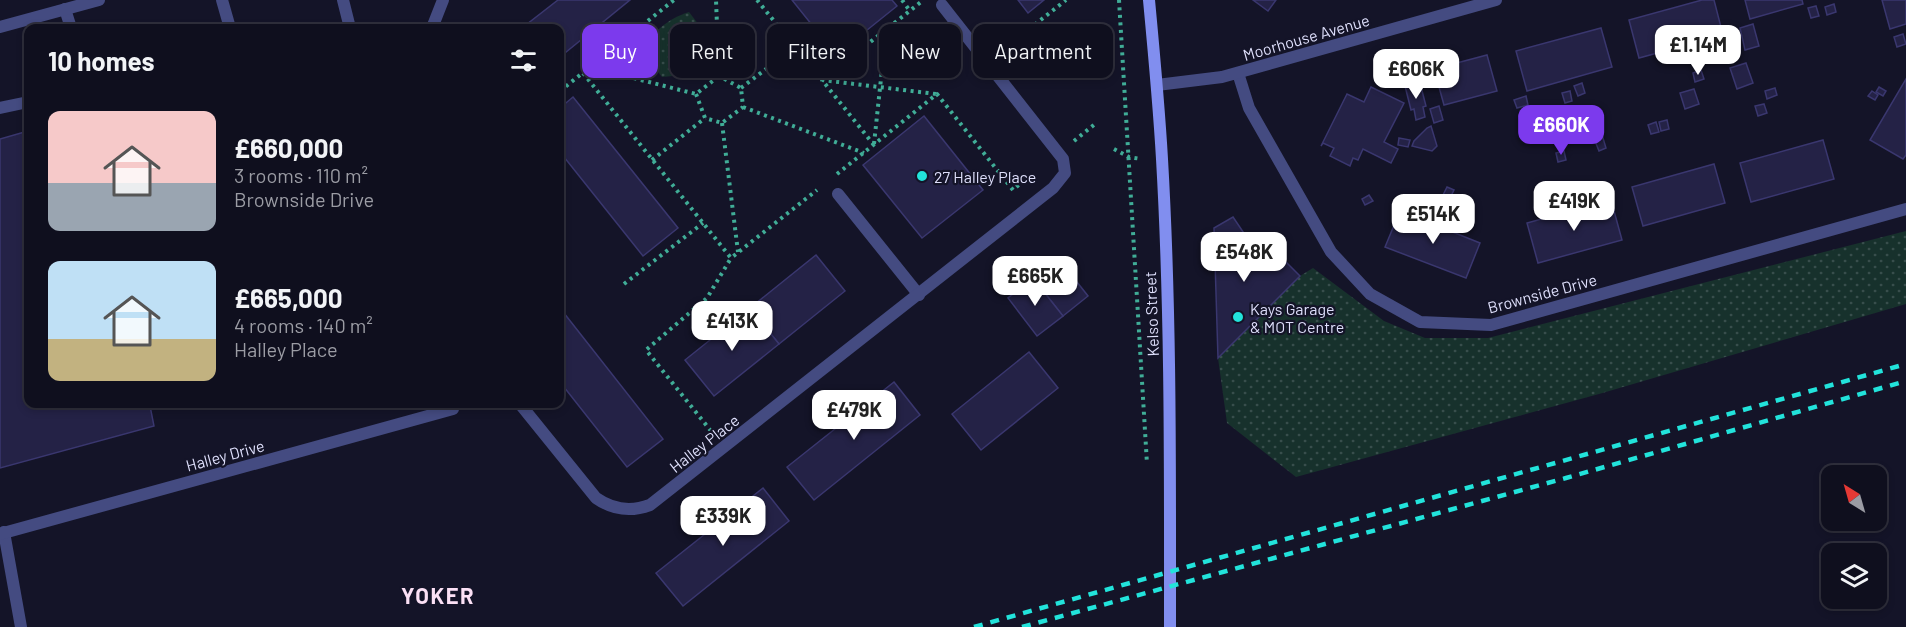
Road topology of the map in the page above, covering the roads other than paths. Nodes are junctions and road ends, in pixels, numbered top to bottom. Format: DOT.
graph roads {
  1 [pos="99,0"];
  2 [pos="222,0"];
  3 [pos="343,0"];
  4 [pos="443,0"];
  5 [pos="1149,0"];
  6 [pos="1496,0"];
  7 [pos="942,5"];
  8 [pos="65,9"];
  9 [pos="70,24"];
  10 [pos="229,24"];
  11 [pos="349,24"];
  12 [pos="434,24"];
  13 [pos="0,27"];
  14 [pos="1238,73"];
  15 [pos="1157,85"];
  16 [pos="24,103"];
  17 [pos="0,108"];
  18 [pos="837,194"];
  19 [pos="1906,209"];
  20 [pos="919,295"];
  21 [pos="453,408"];
  22 [pos="523,408"];
  23 [pos="2,533"];
  24 [pos="21,627"];
  25 [pos="1170,627"];
  1 -- 8 [label="street"];
  2 -- 10 [label="street"];
  3 -- 11 [label="street"];
  4 -- 12 [label="street"];
  5 -- 15 [label="street, Kelso Street"];
  6 -- 14 [label="street, Moorhouse Avenue"];
  7 -- 20 [label="street, Halley Place"];
  8 -- 9 [label="street"];
  8 -- 13 [label="street"];
  14 -- 15 [label="street, Moorhouse Avenue"];
  14 -- 19 [label="street, Brownside Drive"];
  15 -- 25 [label="street, Kelso Street"];
  16 -- 17 [label="street"];
  18 -- 20 [label="street"];
  20 -- 22 [label="street, Halley Place"];
  21 -- 23 [label="street, Halley Drive"];
  23 -- 24 [label="street"];
}
